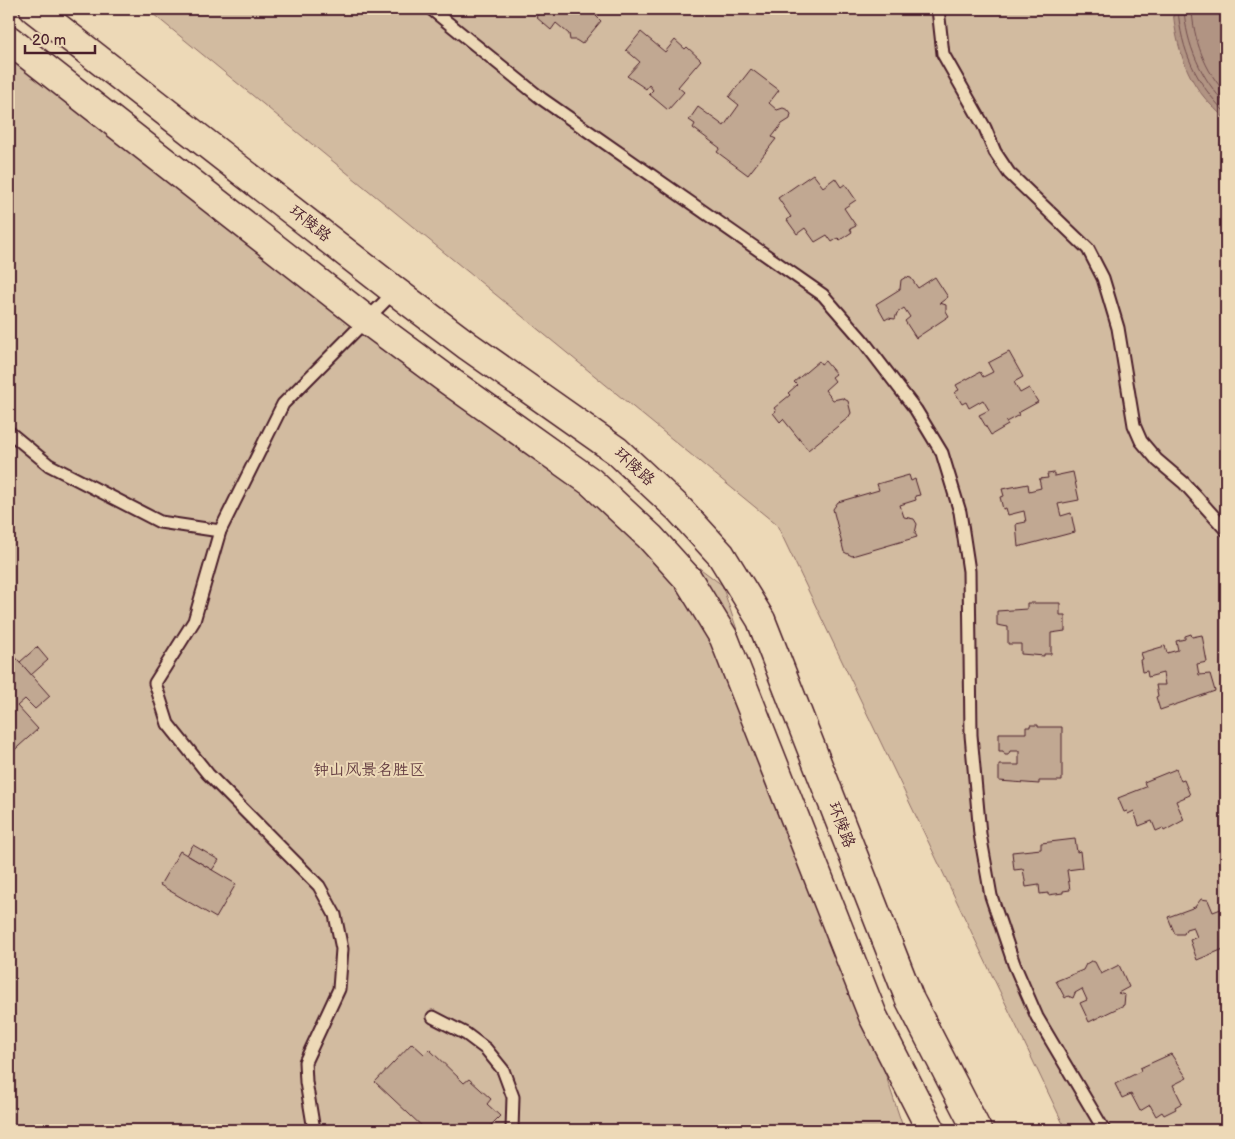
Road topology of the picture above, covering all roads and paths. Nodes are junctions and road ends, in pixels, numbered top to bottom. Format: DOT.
graph roads {
  1 [pos="34,9"];
  2 [pos="431,9"];
  3 [pos="938,9"];
  4 [pos="9,40"];
  5 [pos="395,291"];
  6 [pos="368,321"];
  7 [pos="9,432"];
  8 [pos="1226,530"];
  9 [pos="220,531"];
  10 [pos="433,1017"];
  11 [pos="314,1130"];
  12 [pos="512,1130"];
  13 [pos="931,1130"];
  14 [pos="977,1130"];
  15 [pos="1104,1130"];
  1 -- 5 [label="main road, 环陵路"];
  2 -- 15 [label="lane"];
  3 -- 8 [label="lane"];
  4 -- 6 [label="main road"];
  5 -- 6 [label="lane"];
  5 -- 14 [label="main road, 环陵路"];
  6 -- 9 [label="lane"];
  6 -- 13 [label="main road"];
  7 -- 9 [label="lane"];
  9 -- 11 [label="lane"];
  10 -- 12 [label="lane"];
}
